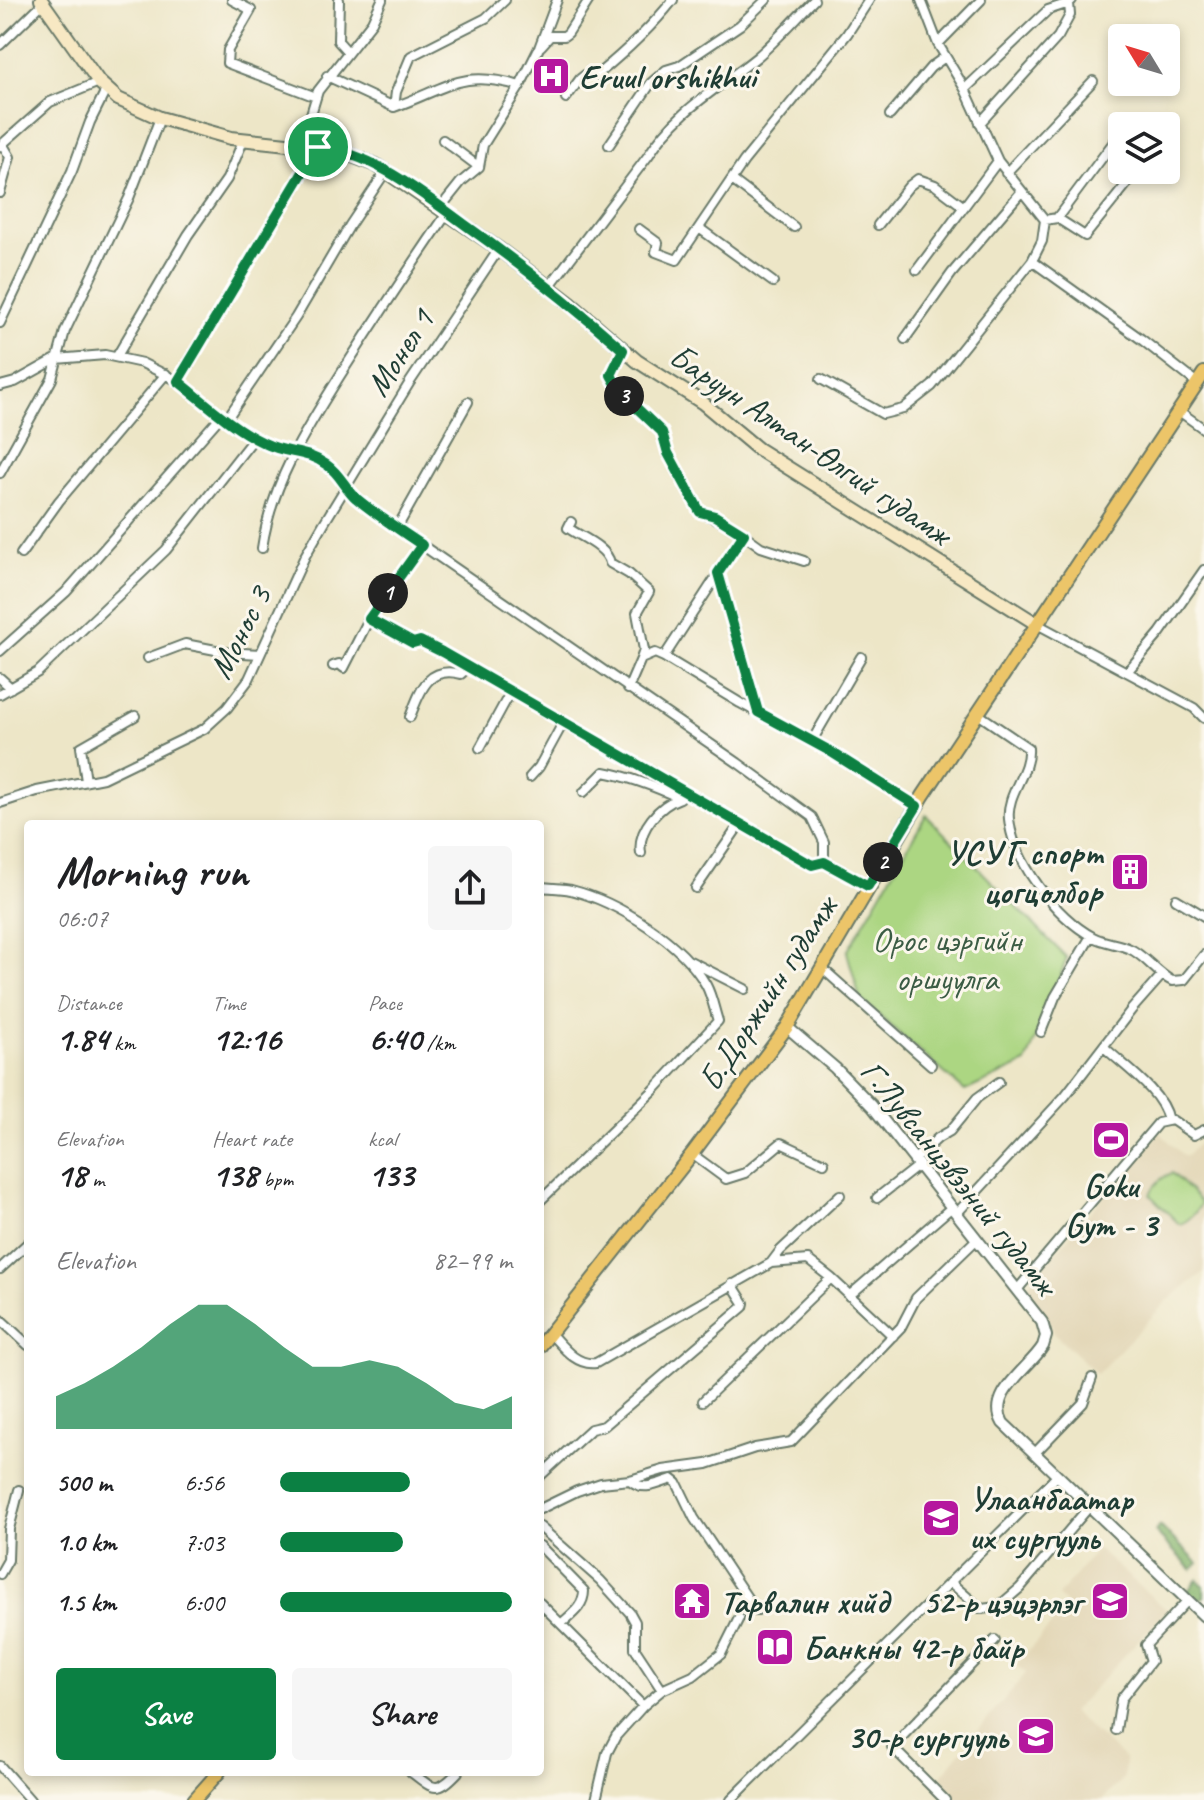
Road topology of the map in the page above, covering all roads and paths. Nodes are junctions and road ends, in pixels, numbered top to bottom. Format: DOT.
graph roads {
  1 [pos="232,0"];
  2 [pos="339,0"];
  3 [pos="382,0"];
  4 [pos="505,0"];
  5 [pos="557,0"];
  6 [pos="589,0"];
  7 [pos="673,0"];
  8 [pos="766,0"];
  9 [pos="814,0"];
  10 [pos="869,0"];
  11 [pos="921,0"];
  12 [pos="981,0"];
  13 [pos="42,1"];
  14 [pos="1070,2"];
  15 [pos="938,44"];
  16 [pos="0,45"];
  17 [pos="539,48"];
  18 [pos="347,51"];
  19 [pos="945,57"];
  20 [pos="327,76"];
  21 [pos="1093,81"];
  22 [pos="103,86"];
  23 [pos="520,86"];
  24 [pos="965,89"];
  25 [pos="316,97"];
  26 [pos="566,98"];
  27 [pos="394,107"];
  28 [pos="890,115"];
  29 [pos="160,118"];
  30 [pos="980,123"];
  31 [pos="443,140"];
  32 [pos="243,141"];
  33 [pos="302,144"];
  34 [pos="2,145"];
  35 [pos="609,145"];
  36 [pos="318,147"];
  37 [pos="1108,150"];
  38 [pos="998,161"];
  39 [pos="479,167"];
  40 [pos="386,171"];
  41 [pos="1006,173"];
  42 [pos="732,180"];
  43 [pos="1127,184"];
  44 [pos="1022,191"];
  45 [pos="0,193"];
  46 [pos="964,207"];
  47 [pos="445,210"];
  48 [pos="1057,218"];
  49 [pos="1045,220"];
  50 [pos="878,225"];
  51 [pos="794,227"];
  52 [pos="699,228"];
  53 [pos="639,229"];
  54 [pos="499,249"];
  55 [pos="1032,261"];
  56 [pos="917,270"];
  57 [pos="773,282"];
  58 [pos="549,287"];
  59 [pos="0,323"];
  60 [pos="905,339"];
  61 [pos="623,350"];
  62 [pos="117,356"];
  63 [pos="56,359"];
  64 [pos="166,374"];
  65 [pos="1201,378"];
  66 [pos="821,379"];
  67 [pos="178,381"];
  68 [pos="0,386"];
  69 [pos="468,402"];
  70 [pos="1179,411"];
  71 [pos="223,418"];
  72 [pos="1204,429"];
  73 [pos="254,438"];
  74 [pos="294,453"];
  75 [pos="0,473"];
  76 [pos="346,486"];
  77 [pos="571,522"];
  78 [pos="397,528"];
  79 [pos="744,534"];
  80 [pos="422,545"];
  81 [pos="262,548"];
  82 [pos="21,554"];
  83 [pos="804,561"];
  84 [pos="1204,570"];
  85 [pos="718,573"];
  86 [pos="369,619"];
  87 [pos="1037,624"];
  88 [pos="0,651"];
  89 [pos="260,654"];
  90 [pos="664,657"];
  91 [pos="861,657"];
  92 [pos="148,658"];
  93 [pos="641,659"];
  94 [pos="333,666"];
  95 [pos="467,668"];
  96 [pos="1127,672"];
  97 [pos="0,678"];
  98 [pos="11,688"];
  99 [pos="628,689"];
  100 [pos="510,693"];
  101 [pos="0,694"];
  102 [pos="758,712"];
  103 [pos="978,714"];
  104 [pos="135,716"];
  105 [pos="410,717"];
  106 [pos="1204,718"];
  107 [pos="563,723"];
  108 [pos="812,741"];
  109 [pos="480,748"];
  110 [pos="530,777"];
  111 [pos="86,781"];
  112 [pos="584,792"];
  113 [pos="685,797"];
  114 [pos="0,803"];
  115 [pos="917,806"];
  116 [pos="740,824"];
  117 [pos="641,853"];
  118 [pos="824,862"];
  119 [pos="868,886"];
  120 [pos="544,887"];
  121 [pos="696,888"];
  122 [pos="1176,899"];
  123 [pos="1204,916"];
  124 [pos="1091,936"];
  125 [pos="1204,955"];
  126 [pos="689,960"];
  127 [pos="822,968"];
  128 [pos="1162,975"];
  129 [pos="745,989"];
  130 [pos="787,1027"];
  131 [pos="1041,1032"];
  132 [pos="1104,1047"];
  133 [pos="931,1065"];
  134 [pos="999,1082"];
  135 [pos="1168,1120"];
  136 [pos="1204,1130"];
  137 [pos="692,1154"];
  138 [pos="917,1162"];
  139 [pos="824,1163"];
  140 [pos="840,1195"];
  141 [pos="544,1197"];
  142 [pos="877,1198"];
  143 [pos="955,1210"];
  144 [pos="977,1239"];
  145 [pos="24,1247"];
  146 [pos="771,1263"];
  147 [pos="0,1269"];
  148 [pos="831,1278"];
  149 [pos="732,1284"];
  150 [pos="1017,1290"];
  151 [pos="849,1296"];
  152 [pos="0,1319"];
  153 [pos="550,1333"];
  154 [pos="893,1336"];
  155 [pos="24,1341"];
  156 [pos="544,1341"];
  157 [pos="1092,1378"];
  158 [pos="703,1401"];
  159 [pos="1034,1454"];
  160 [pos="544,1472"];
  161 [pos="1057,1476"];
  162 [pos="630,1480"];
  163 [pos="19,1490"];
  164 [pos="544,1507"];
  165 [pos="1089,1507"];
  166 [pos="544,1531"];
  167 [pos="544,1550"];
  168 [pos="0,1574"];
  169 [pos="950,1582"];
  170 [pos="1188,1600"];
  171 [pos="544,1607"];
  172 [pos="756,1611"];
  173 [pos="1204,1616"];
  174 [pos="739,1618"];
  175 [pos="561,1624"];
  176 [pos="995,1640"];
  177 [pos="662,1690"];
  178 [pos="643,1706"];
  179 [pos="1116,1730"];
  180 [pos="0,1766"];
  181 [pos="215,1776"];
  182 [pos="416,1776"];
  183 [pos="454,1776"];
  184 [pos="30,1800"];
  185 [pos="194,1800"];
  186 [pos="596,1800"];
  187 [pos="731,1800"];
  188 [pos="945,1800"];
  1 -- 25 [label="street"];
  2 -- 18 [label="street"];
  3 -- 18 [label="street"];
  4 -- 27 [label="street"];
  5 -- 17 [label="street"];
  6 -- 17 [label="street"];
  7 -- 26 [label="street"];
  8 -- 35 [label="street"];
  9 -- 58 [label="street"];
  10 -- 42 [label="street"];
  11 -- 15 [label="street"];
  12 -- 15 [label="street"];
  13 -- 16 [label="street"];
  13 -- 22 [label="main road, Баруун Алтан-Өлгий гудамж"];
  14 -- 24 [label="street"];
  14 -- 30 [label="street"];
  15 -- 19 [label="street"];
  17 -- 23 [label="street"];
  18 -- 20 [label="street"];
  19 -- 24 [label="street"];
  19 -- 28 [label="street"];
  20 -- 25 [label="street"];
  20 -- 27 [label="street"];
  21 -- 41 [label="street"];
  22 -- 29 [label="main road, Баруун Алтан-Өлгий гудамж"];
  22 -- 34 [label="street"];
  22 -- 59 [label="street"];
  23 -- 27 [label="street"];
  23 -- 39 [label="street"];
  24 -- 30 [label="street"];
  25 -- 33 [label="street"];
  29 -- 32 [label="main road, Баруун Алтан-Өлгий гудамж"];
  29 -- 63 [label="street"];
  30 -- 38 [label="street"];
  31 -- 39 [label="street"];
  32 -- 33 [label="main road, Баруун Алтан-Өлгий гудамж"];
  32 -- 62 [label="street"];
  33 -- 36 [label="main road, Баруун Алтан-Өлгий гудамж"];
  34 -- 45 [label="street"];
  36 -- 40 [label="main road, Баруун Алтан-Өлгий гудамж"];
  36 -- 67 [label="street"];
  37 -- 48 [label="street"];
  38 -- 41 [label="street"];
  38 -- 46 [label="street"];
  39 -- 47 [label="street"];
  40 -- 47 [label="main road, Баруун Алтан-Өлгий гудамж"];
  40 -- 71 [label="street"];
  41 -- 44 [label="street"];
  42 -- 51 [label="street"];
  42 -- 52 [label="street"];
  43 -- 48 [label="street"];
  44 -- 49 [label="street"];
  44 -- 60 [label="street"];
  46 -- 50 [label="street"];
  46 -- 56 [label="street"];
  47 -- 54 [label="main road, Баруун Алтан-Өлгий гудамж"];
  47 -- 74 [label="street"];
  48 -- 49 [label="street"];
  49 -- 55 [label="street"];
  52 -- 53 [label="street"];
  52 -- 57 [label="street"];
  54 -- 58 [label="main road, Баруун Алтан-Өлгий гудамж"];
  54 -- 76 [label="street, Монел 1"];
  55 -- 65 [label="street"];
  55 -- 66 [label="street"];
  58 -- 61 [label="main road, Баруун Алтан-Өлгий гудамж"];
  61 -- 79 [label="street"];
  61 -- 87 [label="main road, Баруун Алтан-Өлгий гудамж"];
  62 -- 63 [label="street"];
  62 -- 64 [label="street"];
  63 -- 68 [label="street"];
  63 -- 75 [label="street"];
  64 -- 67 [label="street"];
  64 -- 82 [label="street"];
  65 -- 70 [label="main road, Б.Доржийн гудамж"];
  67 -- 71 [label="street"];
  69 -- 78 [label="street"];
  70 -- 72 [label="street"];
  70 -- 87 [label="main road, Б.Доржийн гудамж"];
  71 -- 73 [label="street"];
  71 -- 88 [label="street"];
  73 -- 74 [label="street"];
  73 -- 98 [label="street"];
  74 -- 76 [label="street"];
  74 -- 81 [label="street"];
  76 -- 78 [label="street"];
  76 -- 89 [label="street, Монос 3"];
  77 -- 93 [label="street"];
  78 -- 80 [label="street"];
  79 -- 83 [label="street"];
  79 -- 85 [label="street"];
  80 -- 86 [label="street"];
  80 -- 99 [label="street"];
  84 -- 96 [label="street"];
  85 -- 90 [label="street"];
  85 -- 102 [label="street"];
  86 -- 94 [label="street"];
  86 -- 95 [label="street"];
  87 -- 96 [label="street"];
  87 -- 103 [label="main road, Б.Доржийн гудамж"];
  89 -- 92 [label="street"];
  89 -- 111 [label="street, Монос 3"];
  90 -- 93 [label="street"];
  90 -- 102 [label="street"];
  91 -- 108 [label="street"];
  93 -- 99 [label="street"];
  95 -- 100 [label="street"];
  95 -- 105 [label="street"];
  96 -- 106 [label="street"];
  97 -- 98 [label="street"];
  98 -- 101 [label="street"];
  99 -- 118 [label="street"];
  100 -- 107 [label="street"];
  100 -- 109 [label="street"];
  102 -- 108 [label="street"];
  103 -- 115 [label="main road, Б.Доржийн гудамж"];
  103 -- 124 [label="street"];
  104 -- 111 [label="street"];
  107 -- 110 [label="street"];
  107 -- 113 [label="street"];
  108 -- 115 [label="street"];
  111 -- 114 [label="street, Монос 3"];
  112 -- 113 [label="street"];
  113 -- 116 [label="street"];
  113 -- 117 [label="street"];
  115 -- 119 [label="main road, Б.Доржийн гудамж"];
  116 -- 118 [label="street"];
  116 -- 121 [label="street"];
  118 -- 119 [label="street"];
  119 -- 127 [label="main road, Б.Доржийн гудамж"];
  120 -- 126 [label="street"];
  122 -- 123 [label="street"];
  124 -- 128 [label="street"];
  124 -- 131 [label="street"];
  125 -- 128 [label="street"];
  126 -- 129 [label="street"];
  126 -- 141 [label="street"];
  127 -- 130 [label="main road, Б.Доржийн гудамж"];
  127 -- 133 [label="street"];
  128 -- 132 [label="street"];
  130 -- 137 [label="main road, Б.Доржийн гудамж"];
  130 -- 138 [label="street, Г.Лувсанцэвээний гудамж"];
  132 -- 135 [label="street"];
  132 -- 143 [label="street"];
  134 -- 138 [label="street"];
  135 -- 136 [label="street"];
  135 -- 150 [label="street"];
  137 -- 139 [label="street"];
  137 -- 153 [label="main road, Б.Доржийн гудамж"];
  138 -- 142 [label="street"];
  138 -- 143 [label="street, Г.Лувсанцэвээний гудамж"];
  140 -- 146 [label="street"];
  143 -- 144 [label="street, Г.Лувсанцэвээний гудамж"];
  143 -- 151 [label="street"];
  144 -- 150 [label="street, Г.Лувсанцэвээний гудамж"];
  144 -- 154 [label="street"];
  145 -- 147 [label="street"];
  146 -- 148 [label="street"];
  146 -- 149 [label="street"];
  148 -- 151 [label="street"];
  148 -- 158 [label="street"];
  149 -- 153 [label="street"];
  149 -- 160 [label="street"];
  150 -- 159 [label="street, Г.Лувсанцэвээний гудамж"];
  151 -- 154 [label="street"];
  152 -- 155 [label="street"];
  153 -- 156 [label="main road, Б.Доржийн гудамж"];
  154 -- 162 [label="street"];
  157 -- 159 [label="street"];
  159 -- 161 [label="street, Г.Лувсанцэвээний гудамж"];
  161 -- 165 [label="street, Г.Лувсанцэвээний гудамж"];
  161 -- 169 [label="street"];
  162 -- 164 [label="street"];
  162 -- 172 [label="street"];
  163 -- 168 [label="street"];
  165 -- 169 [label="street"];
  165 -- 170 [label="street, Г.Лувсанцэвээний гудамж"];
  166 -- 177 [label="street"];
  167 -- 175 [label="street"];
  169 -- 187 [label="street"];
  170 -- 173 [label="street, Г.Лувсанцэвээний гудамж"];
  170 -- 179 [label="street"];
  171 -- 175 [label="street"];
  174 -- 177 [label="street"];
  175 -- 178 [label="street"];
  176 -- 188 [label="street"];
  177 -- 178 [label="street"];
  178 -- 186 [label="street"];
  180 -- 184 [label="street"];
  181 -- 185 [label="main road"];
  182 -- 183 [label="street"];
}
